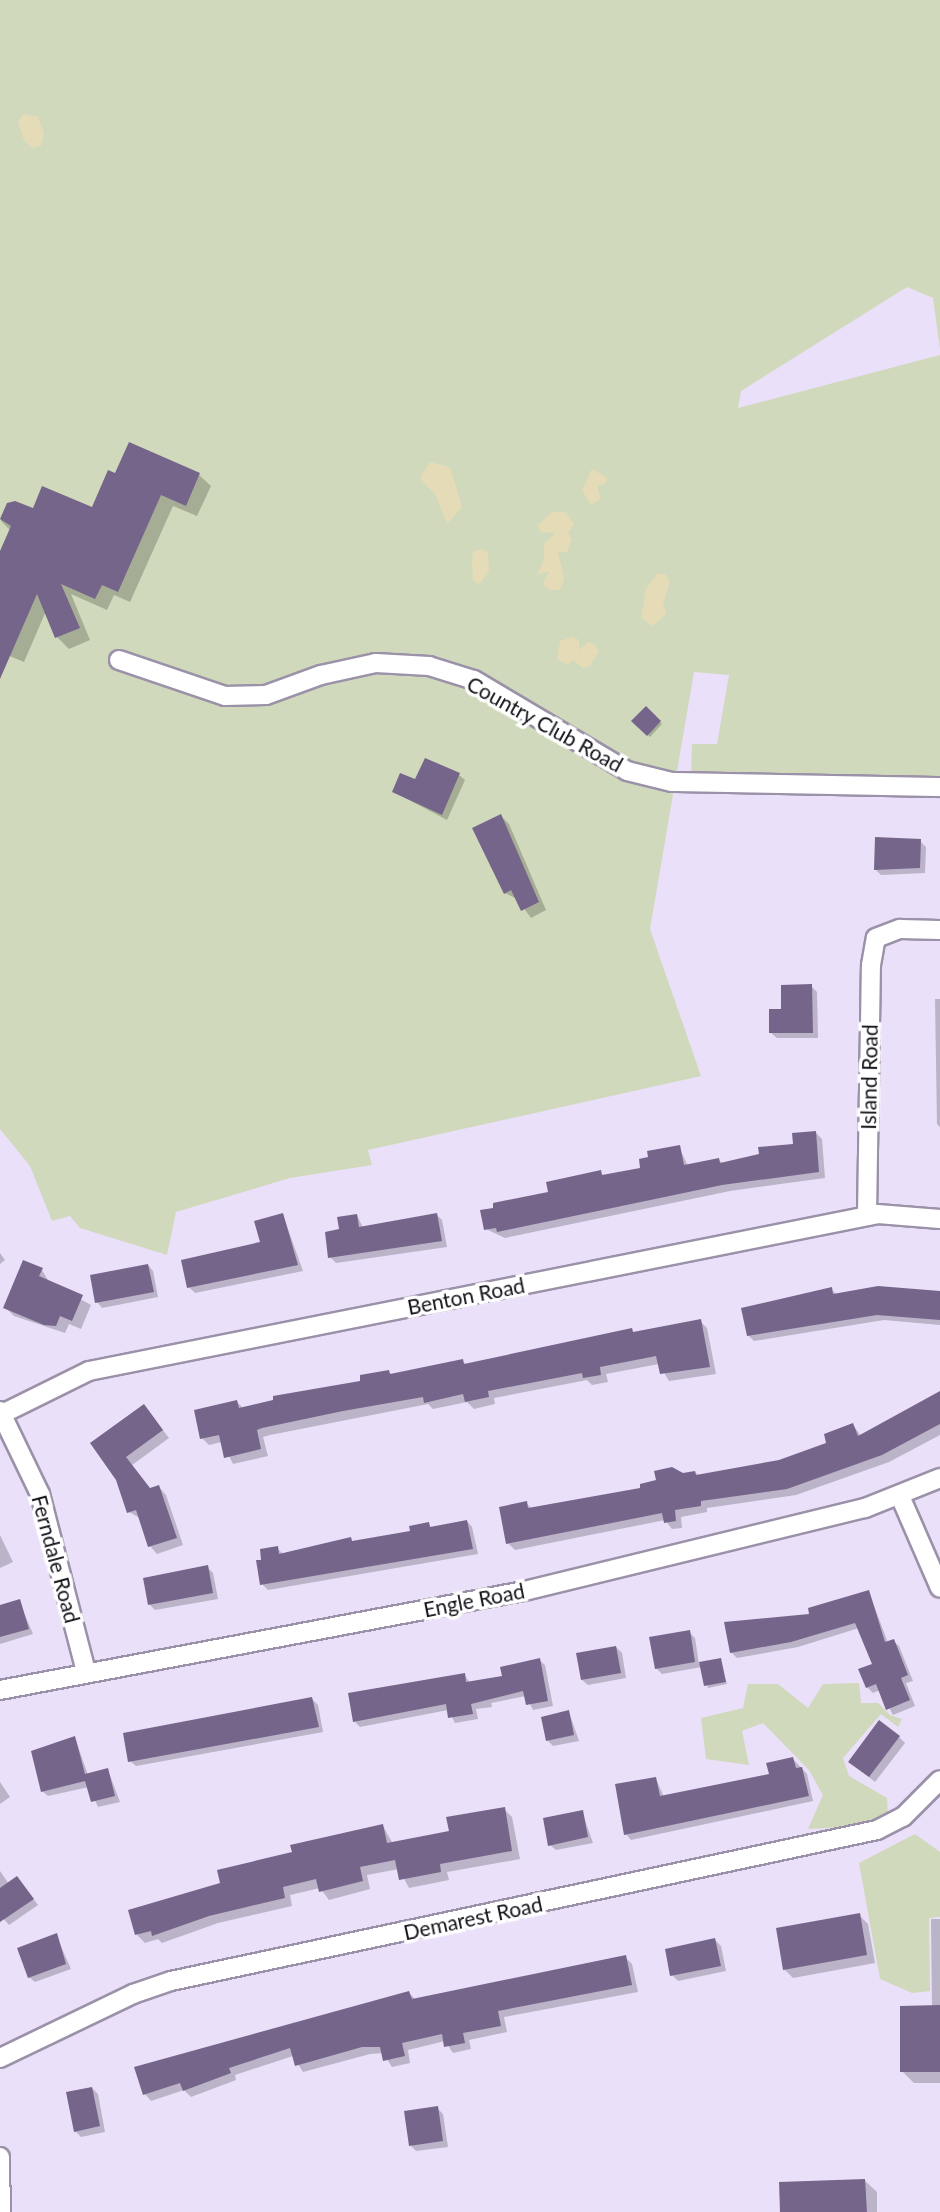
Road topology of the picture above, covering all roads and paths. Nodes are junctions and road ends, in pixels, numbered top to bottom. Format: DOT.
graph roads {
  1 [pos="119,660"];
  2 [pos="940,787"];
  3 [pos="940,930"];
  4 [pos="867,1216"];
  5 [pos="940,1219"];
  6 [pos="1,1412"];
  7 [pos="940,1478"];
  8 [pos="900,1496"];
  9 [pos="940,1587"];
  10 [pos="86,1672"];
  11 [pos="0,1690"];
  12 [pos="940,1780"];
  13 [pos="0,2058"];
  14 [pos="0,2157"];
  15 [pos="1,2212"];
  1 -- 2 [label="street, Country Club Road"];
  3 -- 4 [label="street, Island Road"];
  4 -- 5 [label="street, Benton Road"];
  4 -- 6 [label="street, Benton Road"];
  6 -- 10 [label="street, Ferndale Road"];
  7 -- 8 [label="street, Engle Road"];
  8 -- 9 [label="street"];
  8 -- 10 [label="street, Engle Road"];
  10 -- 11 [label="street, Engle Road"];
  12 -- 13 [label="street, Demarest Road"];
  14 -- 15 [label="street"];
}
